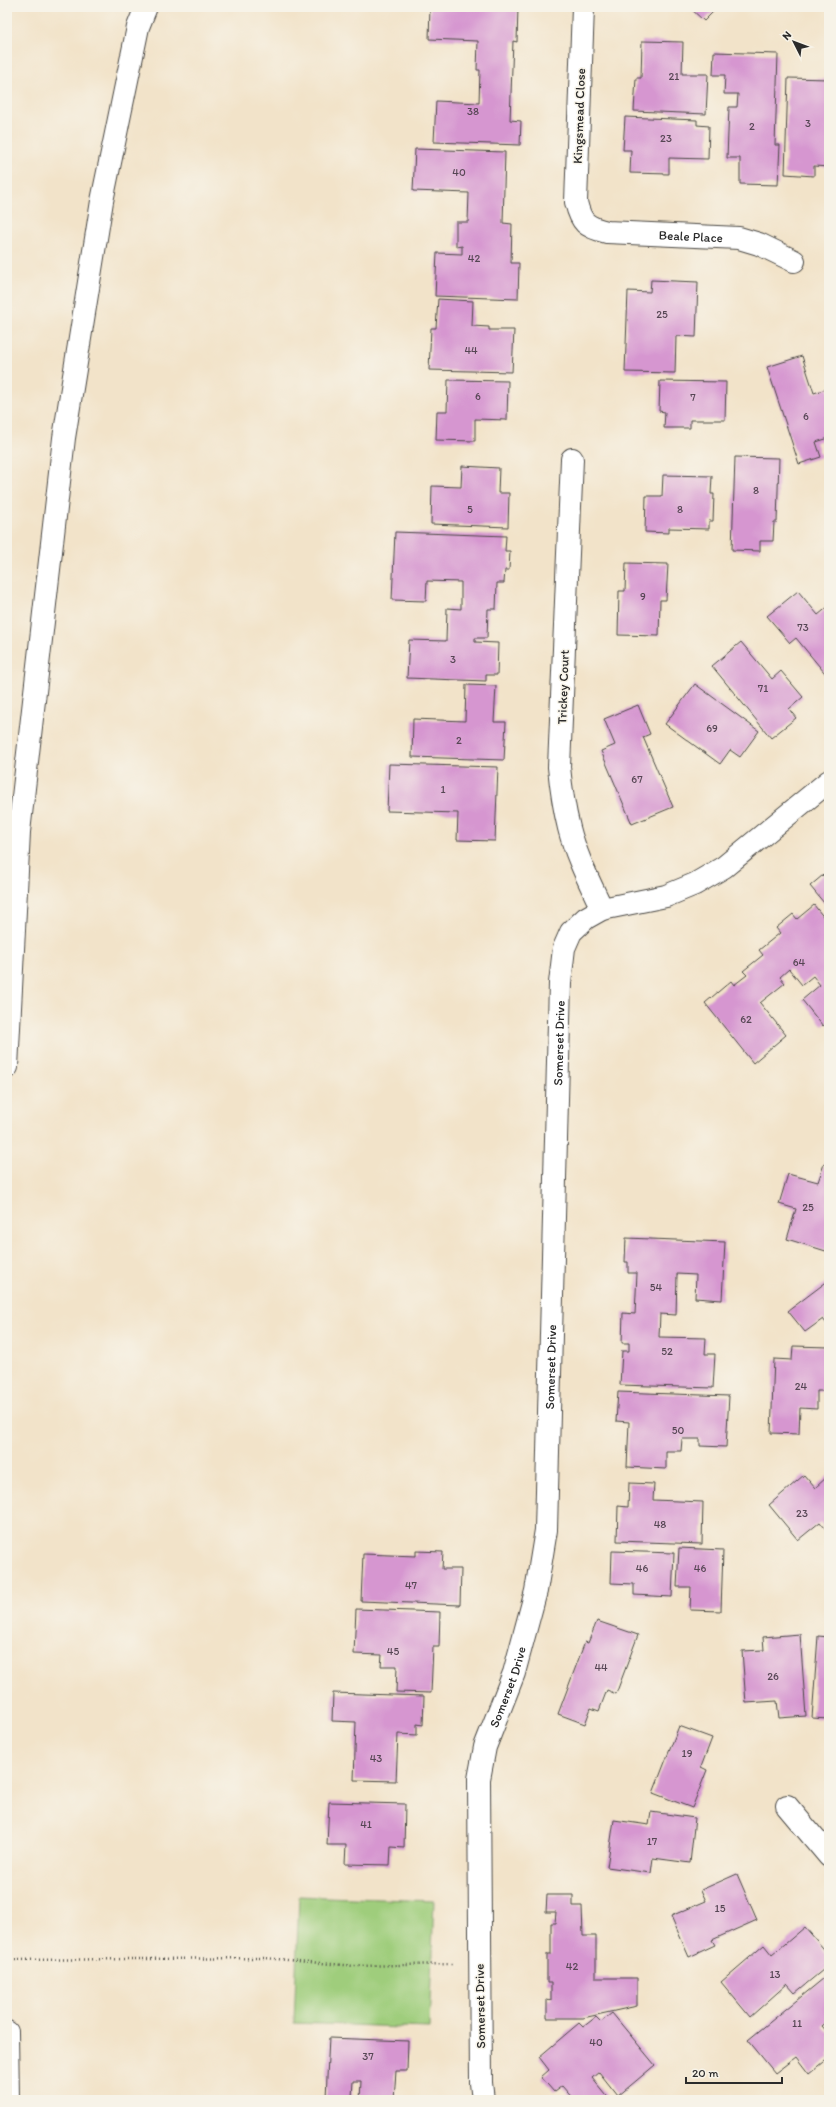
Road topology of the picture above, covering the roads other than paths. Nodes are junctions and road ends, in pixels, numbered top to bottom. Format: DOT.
graph roads {
  1 [pos="146,7"];
  2 [pos="583,7"];
  3 [pos="585,223"];
  4 [pos="794,261"];
  5 [pos="572,459"];
  6 [pos="829,781"];
  7 [pos="602,909"];
  8 [pos="7,1067"];
  9 [pos="787,1806"];
  10 [pos="829,1856"];
  11 [pos="7,2032"];
  12 [pos="8,2100"];
  13 [pos="483,2100"];
  1 -- 8 [label="main road"];
  2 -- 3 [label="main road, Kingsmead Close"];
  3 -- 4 [label="main road, Beale Place"];
  5 -- 7 [label="main road, Trickey Court"];
  6 -- 7 [label="main road, Somerset Drive"];
  7 -- 13 [label="main road, Somerset Drive"];
  9 -- 10 [label="main road"];
  11 -- 12 [label="main road"];
}
